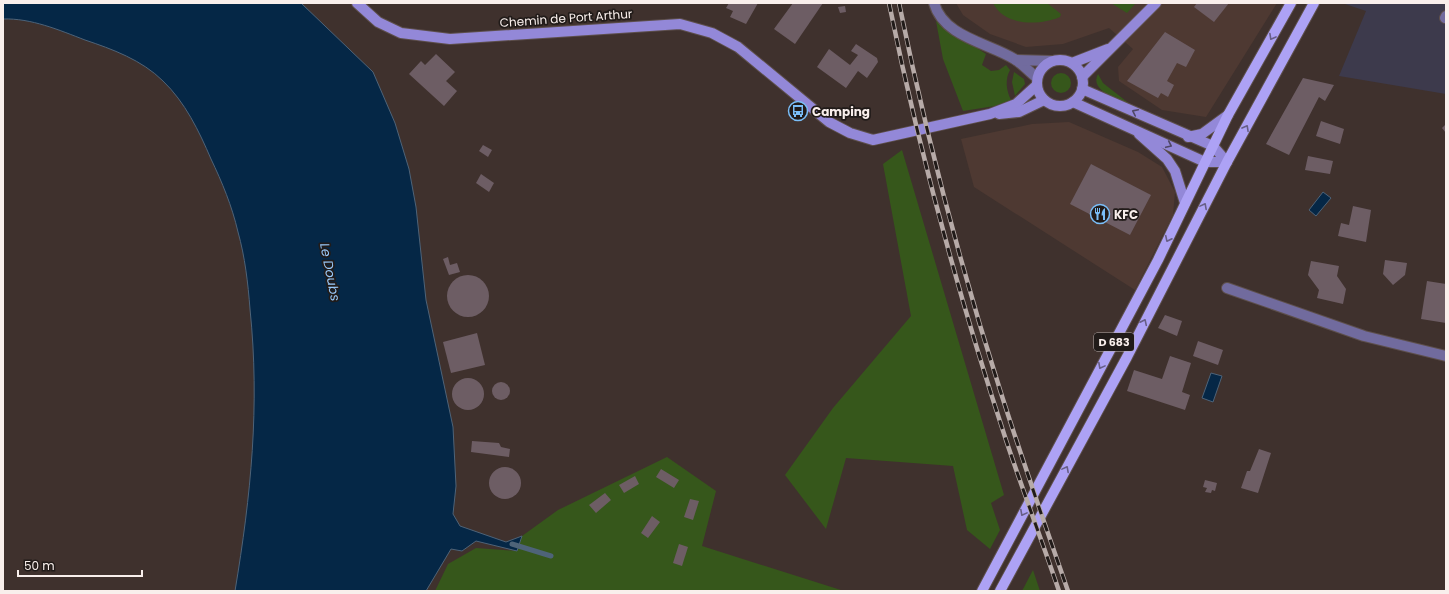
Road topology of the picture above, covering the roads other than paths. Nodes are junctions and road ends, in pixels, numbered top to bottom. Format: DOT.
graph roads {
  1 [pos="357,3"];
  2 [pos="934,3"];
  3 [pos="1156,3"];
  4 [pos="1291,3"];
  5 [pos="1314,3"];
  6 [pos="1111,48"];
  7 [pos="1016,60"];
  8 [pos="1052,61"];
  9 [pos="1072,63"];
  10 [pos="1082,77"];
  11 [pos="1037,82"];
  12 [pos="1082,89"];
  13 [pos="1044,100"];
  14 [pos="1074,102"];
  15 [pos="990,114"];
  16 [pos="1228,115"];
  17 [pos="1134,128"];
  18 [pos="1188,137"];
  19 [pos="1213,146"];
  20 [pos="1205,162"];
  21 [pos="1227,162"];
  22 [pos="1185,204"];
  23 [pos="1227,288"];
  24 [pos="1446,356"];
  25 [pos="982,591"];
  26 [pos="1000,591"];
  1 -- 15 [label="street, Chemin de Port Arthur"];
  2 -- 7 [label="street"];
  3 -- 6 [label="street"];
  4 -- 16 [label="main road, D 683, one-way"];
  21 -- 5 [label="main road, D 683, one-way"];
  6 -- 9 [label="street"];
  6 -- 10 [label="street"];
  7 -- 8 [label="street"];
  7 -- 11 [label="street"];
  8 -- 9 [label="street"];
  8 -- 11 [label="street"];
  9 -- 10 [label="street"];
  10 -- 12 [label="street"];
  11 -- 13 [label="street"];
  11 -- 15 [label="street, Chemin de Port Arthur"];
  12 -- 14 [label="street"];
  18 -- 12 [label="street, one-way"];
  13 -- 14 [label="street"];
  13 -- 15 [label="street, Chemin de Port Arthur"];
  14 -- 17 [label="street"];
  16 -- 18 [label="street"];
  16 -- 19 [label="main road, D 683"];
  17 -- 20 [label="street, one-way"];
  17 -- 22 [label="street"];
  18 -- 19 [label="street"];
  19 -- 20 [label="main road, D 683"];
  19 -- 21 [label="street"];
  20 -- 21 [label="street"];
  20 -- 22 [label="main road, D 683"];
  26 -- 21 [label="main road, D 683, one-way"];
  22 -- 25 [label="main road, D 683, one-way"];
  23 -- 24 [label="street"];
}
